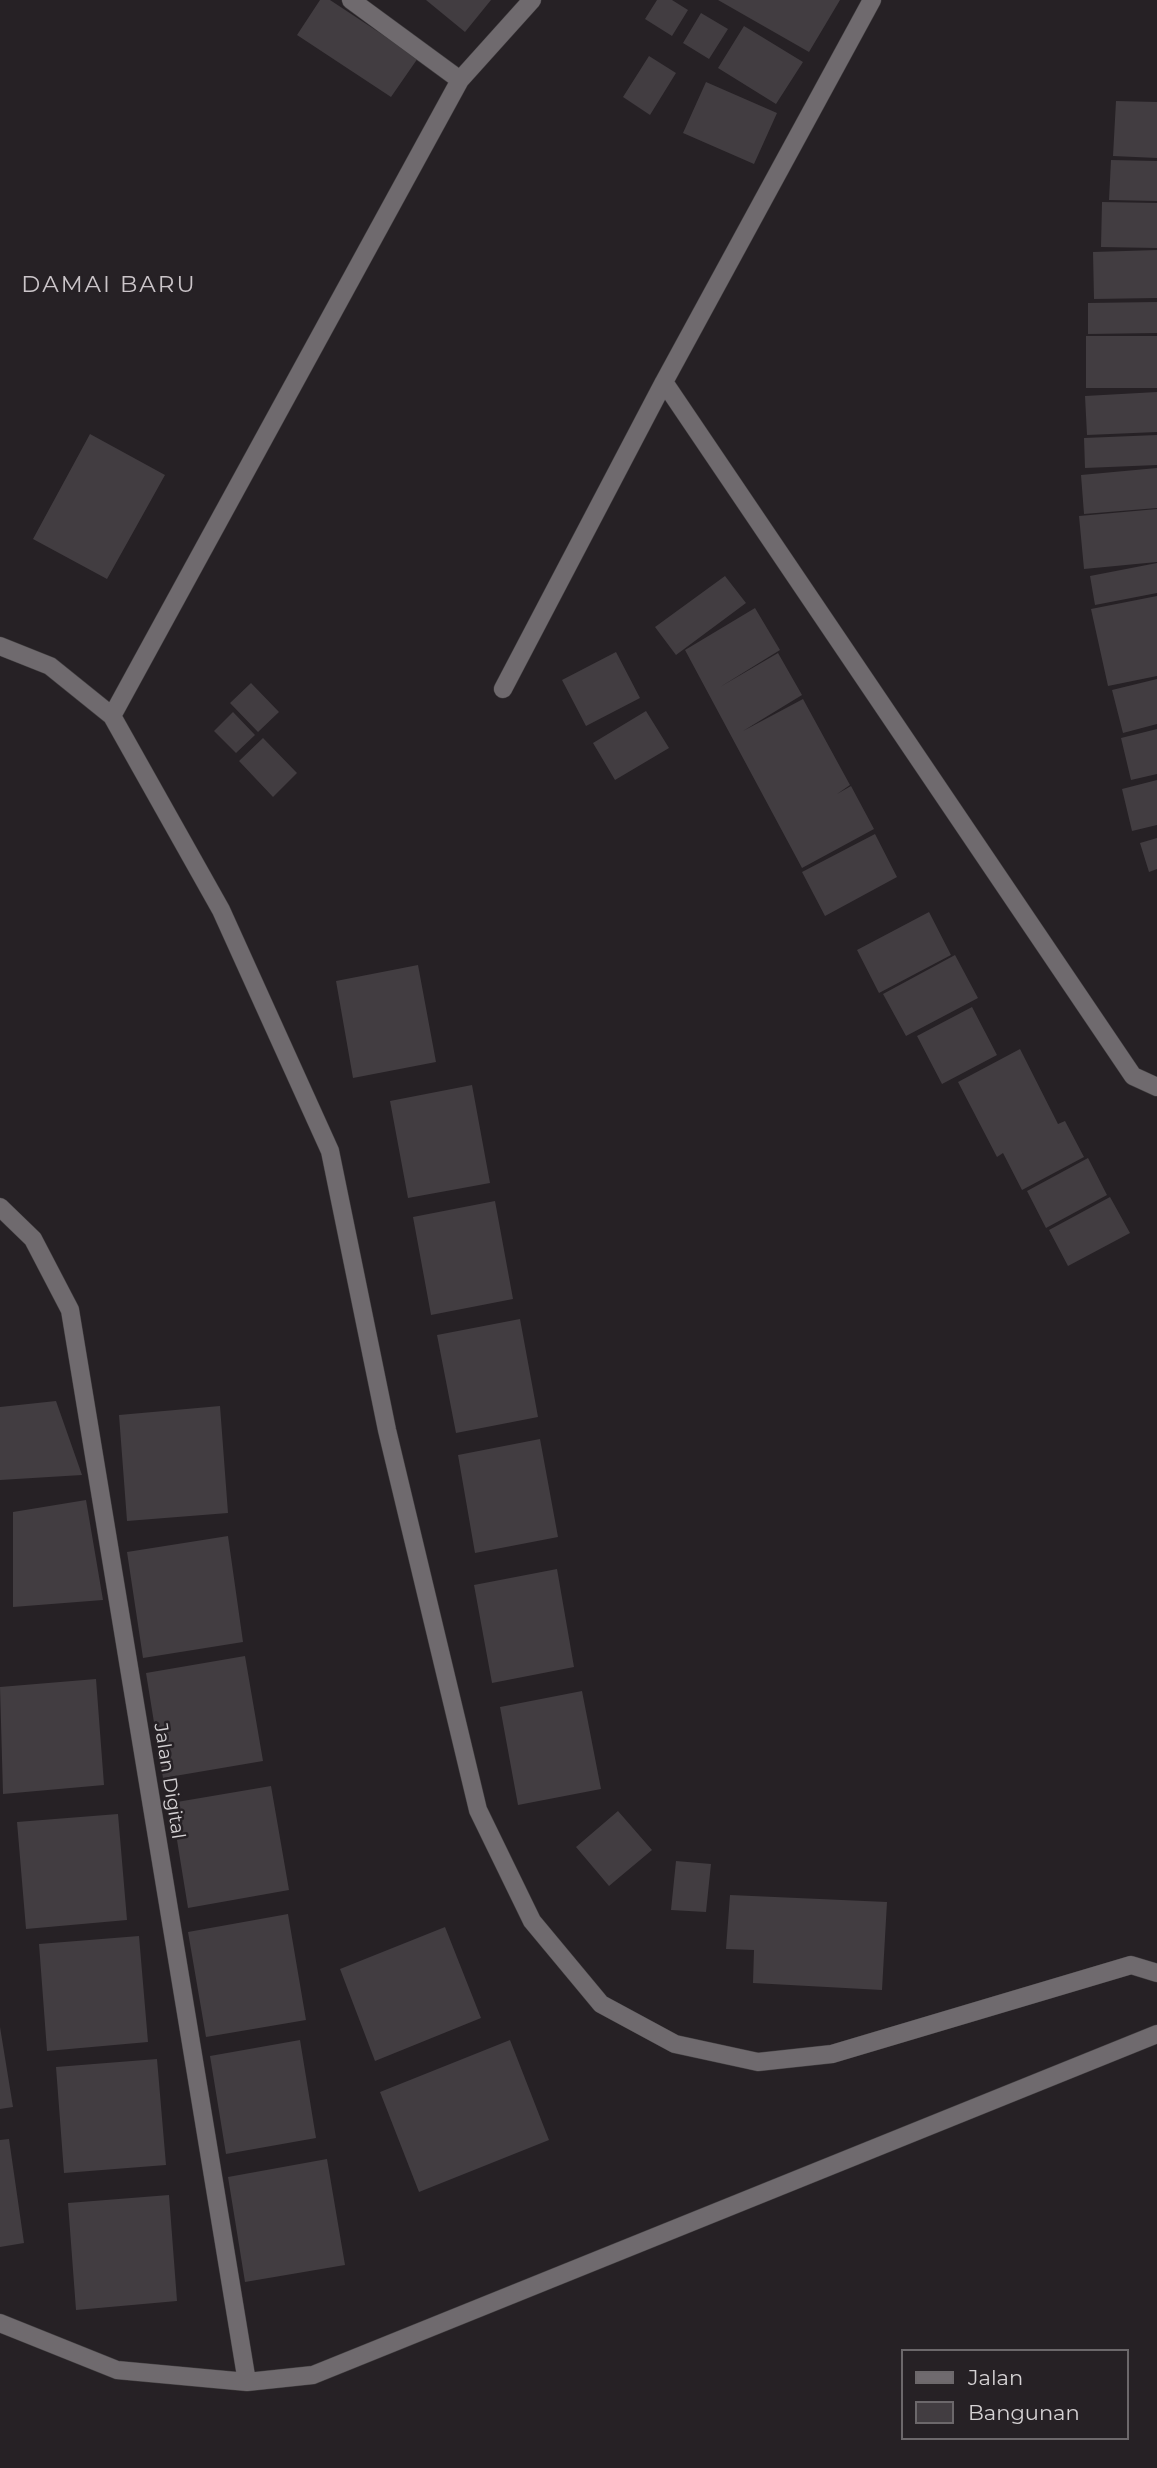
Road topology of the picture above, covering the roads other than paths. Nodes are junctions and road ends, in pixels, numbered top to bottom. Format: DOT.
graph roads {
  1 [pos="351,0"];
  2 [pos="532,0"];
  3 [pos="872,0"];
  4 [pos="460,80"];
  5 [pos="664,382"];
  6 [pos="0,646"];
  7 [pos="503,688"];
  8 [pos="112,716"];
  9 [pos="1157,1087"];
  10 [pos="0,1207"];
  11 [pos="1157,1973"];
  12 [pos="1157,2034"];
  13 [pos="0,2323"];
  14 [pos="247,2382"];
  1 -- 4 [label="street"];
  2 -- 4 [label="street"];
  3 -- 5 [label="street"];
  4 -- 8 [label="street"];
  5 -- 7 [label="street"];
  5 -- 9 [label="street"];
  6 -- 8 [label="street"];
  8 -- 11 [label="street"];
  10 -- 14 [label="street, Jalan Digital"];
  12 -- 14 [label="street"];
  13 -- 14 [label="street"];
}
